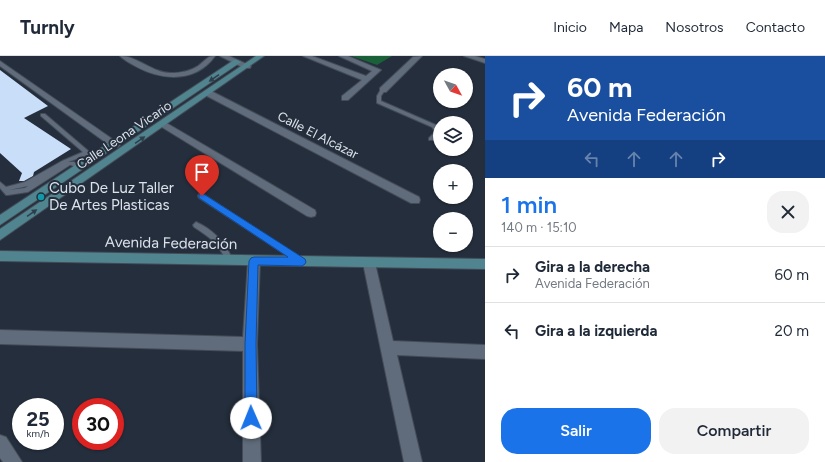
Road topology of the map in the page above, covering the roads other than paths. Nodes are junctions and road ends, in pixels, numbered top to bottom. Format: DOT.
graph roads {
  1 [pos="123,56"];
  2 [pos="212,56"];
  3 [pos="223,56"];
  4 [pos="306,56"];
  5 [pos="342,56"];
  6 [pos="419,56"];
  7 [pos="467,56"];
  8 [pos="251,59"];
  9 [pos="485,61"];
  10 [pos="0,63"];
  11 [pos="237,63"];
  12 [pos="368,79"];
  13 [pos="383,90"];
  14 [pos="208,93"];
  15 [pos="345,98"];
  16 [pos="43,115"];
  17 [pos="163,124"];
  18 [pos="430,139"];
  19 [pos="115,146"];
  20 [pos="92,156"];
  21 [pos="80,168"];
  22 [pos="0,184"];
  23 [pos="7,191"];
  24 [pos="202,196"];
  25 [pos="415,200"];
  26 [pos="311,213"];
  27 [pos="0,221"];
  28 [pos="196,225"];
  29 [pos="0,235"];
  30 [pos="0,256"];
  31 [pos="229,260"];
  32 [pos="254,261"];
  33 [pos="302,262"];
  34 [pos="370,263"];
  35 [pos="485,264"];
  36 [pos="0,337"];
  37 [pos="250,344"];
  38 [pos="388,348"];
  39 [pos="485,352"];
  40 [pos="0,443"];
  41 [pos="13,462"];
  42 [pos="252,462"];
  43 [pos="413,462"];
  1 -- 2 [label="street"];
  3 -- 11 [label="street"];
  4 -- 12 [label="street"];
  5 -- 12 [label="street"];
  6 -- 13 [label="street"];
  7 -- 9 [label="street"];
  8 -- 11 [label="main road, Calle Leona Vicario"];
  8 -- 14 [label="main road, Calle Leona Vicario"];
  10 -- 19 [label="street"];
  11 -- 19 [label="main road, Calle Leona Vicario, one-way"];
  12 -- 15 [label="street"];
  13 -- 18 [label="lane"];
  14 -- 17 [label="main road, Calle Leona Vicario"];
  14 -- 25 [label="street, Calle El Alcázar"];
  16 -- 20 [label="lane"];
  17 -- 26 [label="street"];
  29 -- 17 [label="main road, Calle Leona Vicario, one-way"];
  19 -- 20 [label="main road, Calle Leona Vicario"];
  20 -- 21 [label="main road, Calle Leona Vicario"];
  20 -- 23 [label="lane"];
  21 -- 23 [label="lane"];
  21 -- 27 [label="main road, Calle Leona Vicario"];
  22 -- 23 [label="lane"];
  24 -- 33 [label="lane"];
  28 -- 31 [label="lane"];
  30 -- 31 [label="main road, Avenida Federación"];
  31 -- 32 [label="main road, Avenida Federación"];
  32 -- 33 [label="main road, Avenida Federación"];
  32 -- 37 [label="street"];
  33 -- 34 [label="main road, Avenida Federación"];
  34 -- 35 [label="main road, Avenida Federación"];
  34 -- 38 [label="street"];
  36 -- 37 [label="street"];
  37 -- 42 [label="street"];
  38 -- 39 [label="street"];
  38 -- 43 [label="street"];
  40 -- 41 [label="street"];
}
